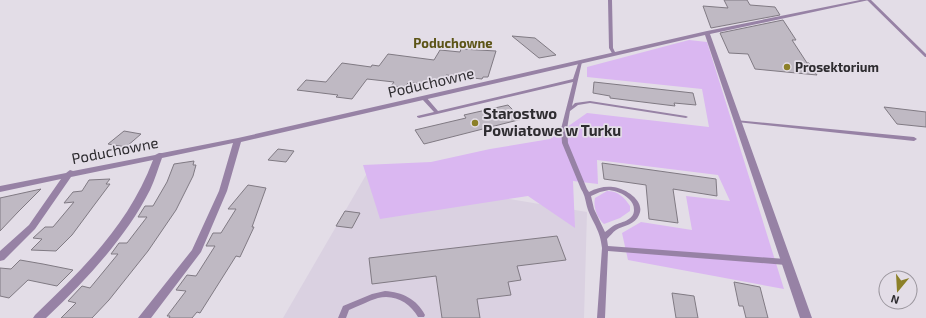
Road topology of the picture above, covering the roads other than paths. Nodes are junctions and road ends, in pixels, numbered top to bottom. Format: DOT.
graph roads {
  1 [pos="610,0"];
  2 [pos="868,0"];
  3 [pos="707,34"];
  4 [pos="614,54"];
  5 [pos="926,56"];
  6 [pos="580,62"];
  7 [pos="576,80"];
  8 [pos="424,98"];
  9 [pos="568,110"];
  10 [pos="437,113"];
  11 [pos="419,117"];
  12 [pos="686,117"];
  13 [pos="737,121"];
  14 [pos="914,139"];
  15 [pos="238,140"];
  16 [pos="159,156"];
  17 [pos="70,173"];
  18 [pos="0,188"];
  19 [pos="588,195"];
  20 [pos="605,237"];
  21 [pos="605,248"];
  22 [pos="0,257"];
  23 [pos="786,262"];
  24 [pos="421,315"];
  25 [pos="38,318"];
  26 [pos="144,318"];
  27 [pos="342,318"];
  28 [pos="601,318"];
  29 [pos="806,318"];
  1 -- 4 [label="lane"];
  2 -- 3 [label="street, Poduchowne"];
  2 -- 5 [label="lane"];
  3 -- 4 [label="street, Poduchowne"];
  3 -- 13 [label="street"];
  4 -- 6 [label="street, Poduchowne"];
  6 -- 7 [label="lane"];
  6 -- 8 [label="street, Poduchowne"];
  7 -- 9 [label="lane"];
  7 -- 10 [label="lane"];
  8 -- 10 [label="lane"];
  8 -- 15 [label="street, Poduchowne"];
  9 -- 12 [label="lane"];
  9 -- 19 [label="lane"];
  10 -- 11 [label="lane"];
  13 -- 14 [label="lane"];
  13 -- 23 [label="street"];
  15 -- 16 [label="street, Poduchowne"];
  15 -- 26 [label="street"];
  16 -- 17 [label="street, Poduchowne"];
  16 -- 25 [label="street"];
  17 -- 18 [label="street, Poduchowne"];
  17 -- 22 [label="street"];
  19 -- 20 [label="lane"];
  19 -- 20 [label="lane"];
  20 -- 21 [label="lane"];
  21 -- 23 [label="lane"];
  21 -- 28 [label="lane"];
  23 -- 29 [label="street"];
  24 -- 27 [label="lane"];
}
